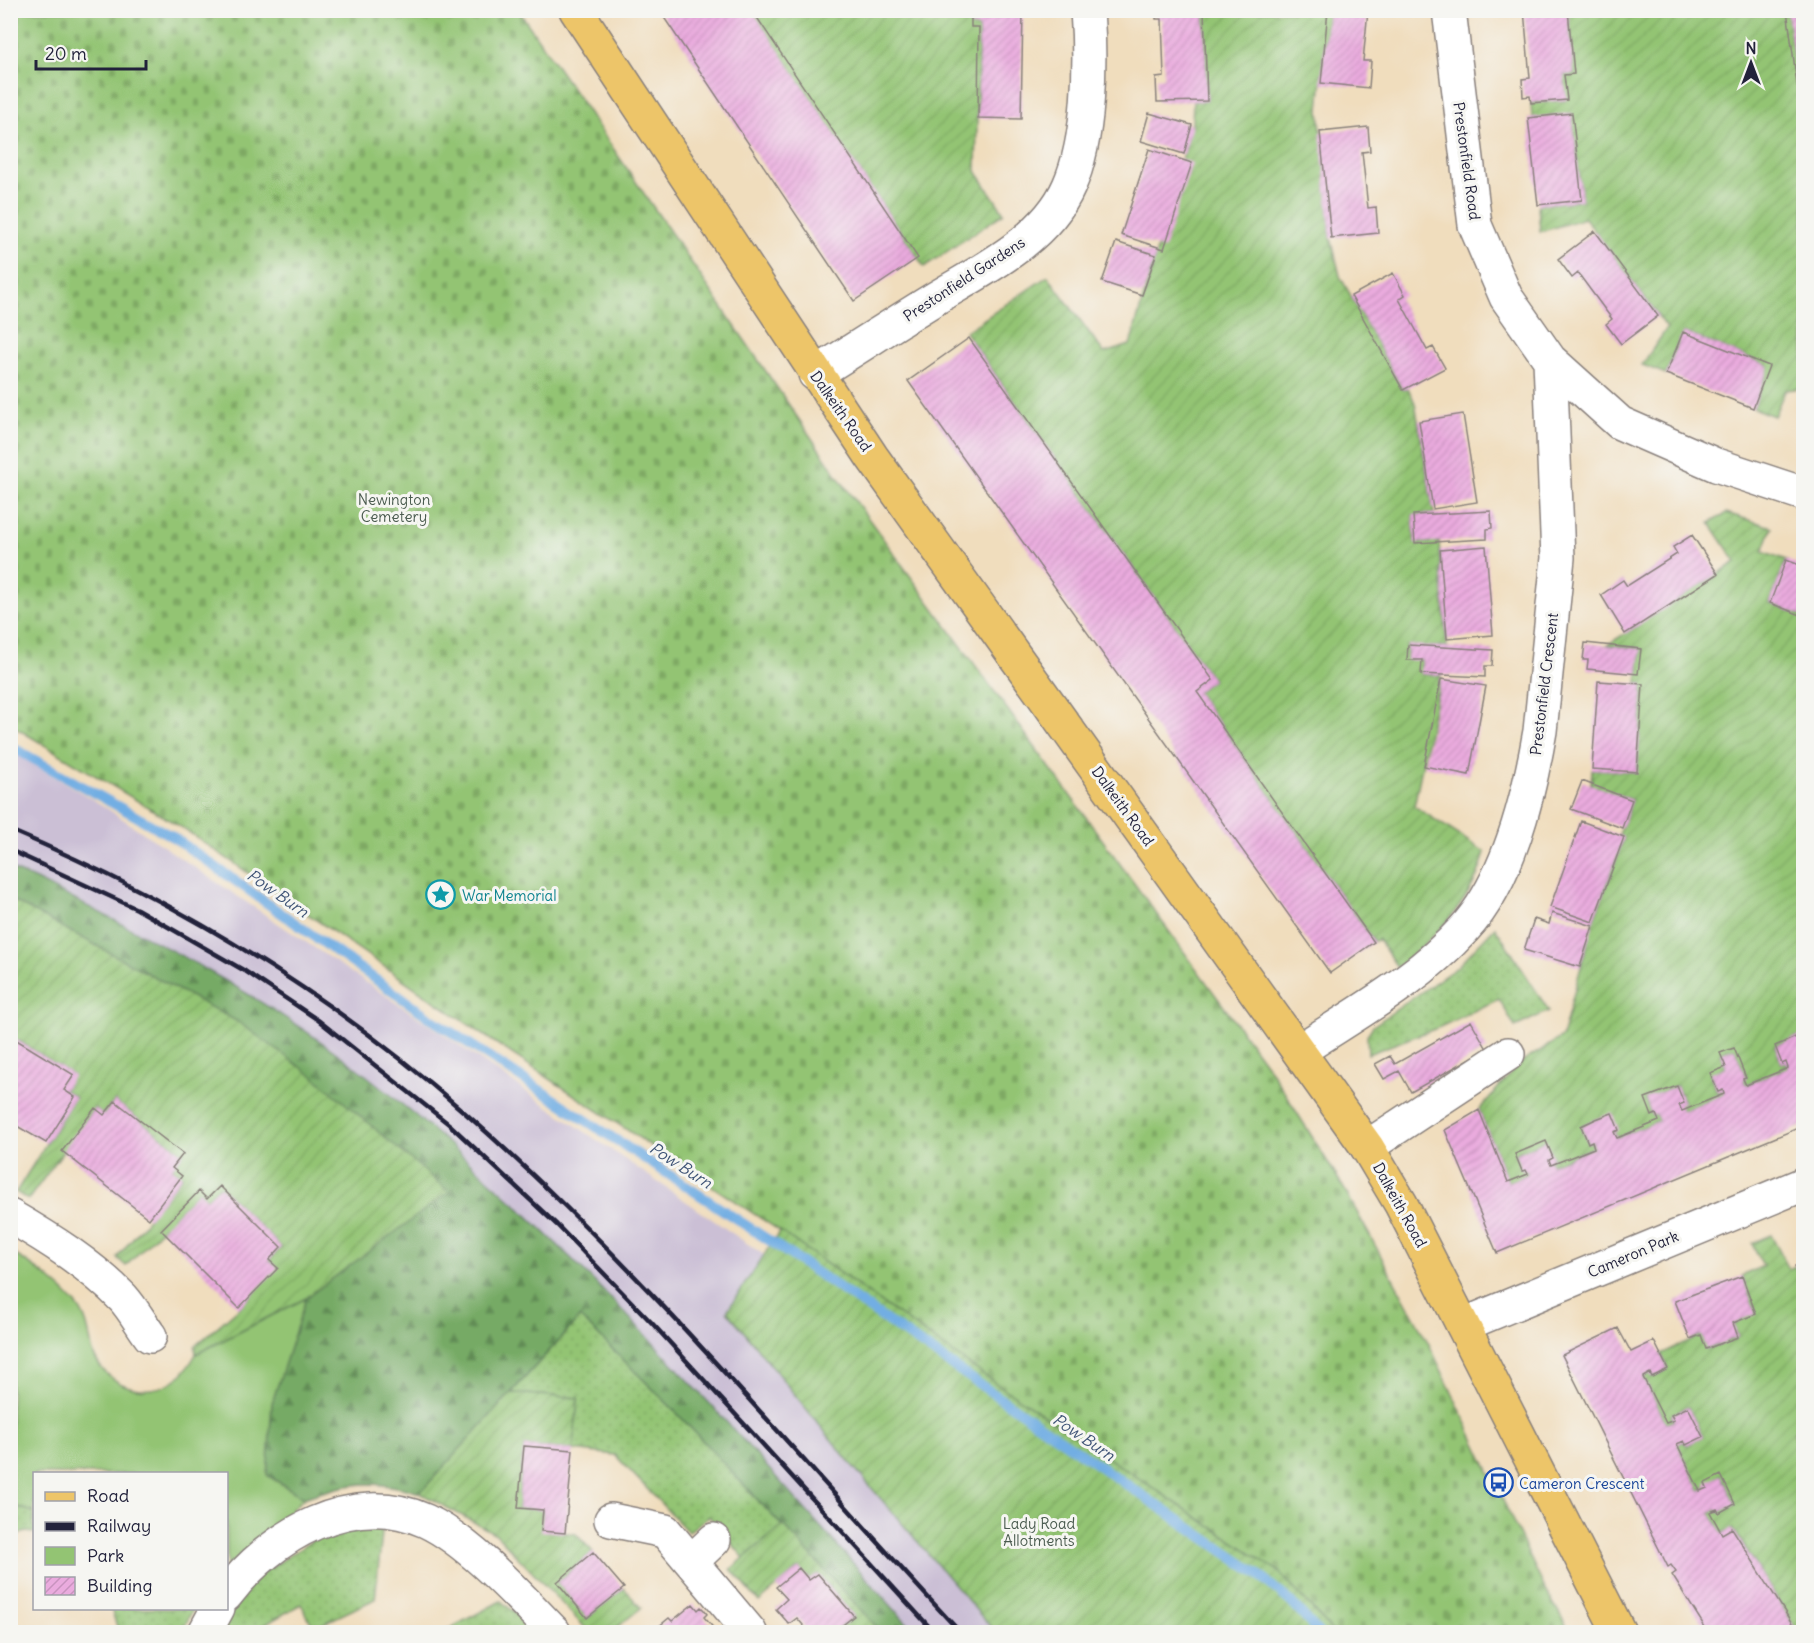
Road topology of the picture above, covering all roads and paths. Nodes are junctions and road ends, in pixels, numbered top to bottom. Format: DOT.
graph roads {
  1 [pos="576,10"];
  2 [pos="1087,10"];
  3 [pos="1449,10"];
  4 [pos="1550,360"];
  5 [pos="815,374"];
  6 [pos="1803,494"];
  7 [pos="1299,1051"];
  8 [pos="1508,1054"];
  9 [pos="1367,1147"];
  10 [pos="1803,1184"];
  11 [pos="10,1216"];
  12 [pos="1463,1325"];
  13 [pos="150,1336"];
  14 [pos="611,1520"];
  15 [pos="228,1593"];
  16 [pos="217,1610"];
  17 [pos="205,1632"];
  18 [pos="554,1632"];
  19 [pos="750,1632"];
  20 [pos="1619,1632"];
  1 -- 5 [label="main road, Dalkeith Road"];
  2 -- 5 [label="street, Prestonfield Gardens"];
  3 -- 4 [label="street, Prestonfield Road"];
  4 -- 6 [label="street, Prestonfield Road"];
  4 -- 7 [label="street, Prestonfield Crescent"];
  5 -- 7 [label="main road, Dalkeith Road"];
  7 -- 9 [label="main road, Dalkeith Road"];
  8 -- 9 [label="street"];
  9 -- 12 [label="main road, Dalkeith Road"];
  10 -- 12 [label="street, Cameron Park"];
  11 -- 13 [label="street"];
  12 -- 20 [label="main road, Dalkeith Road"];
  14 -- 19 [label="street"];
  15 -- 18 [label="street"];
  16 -- 17 [label="street"];
}
